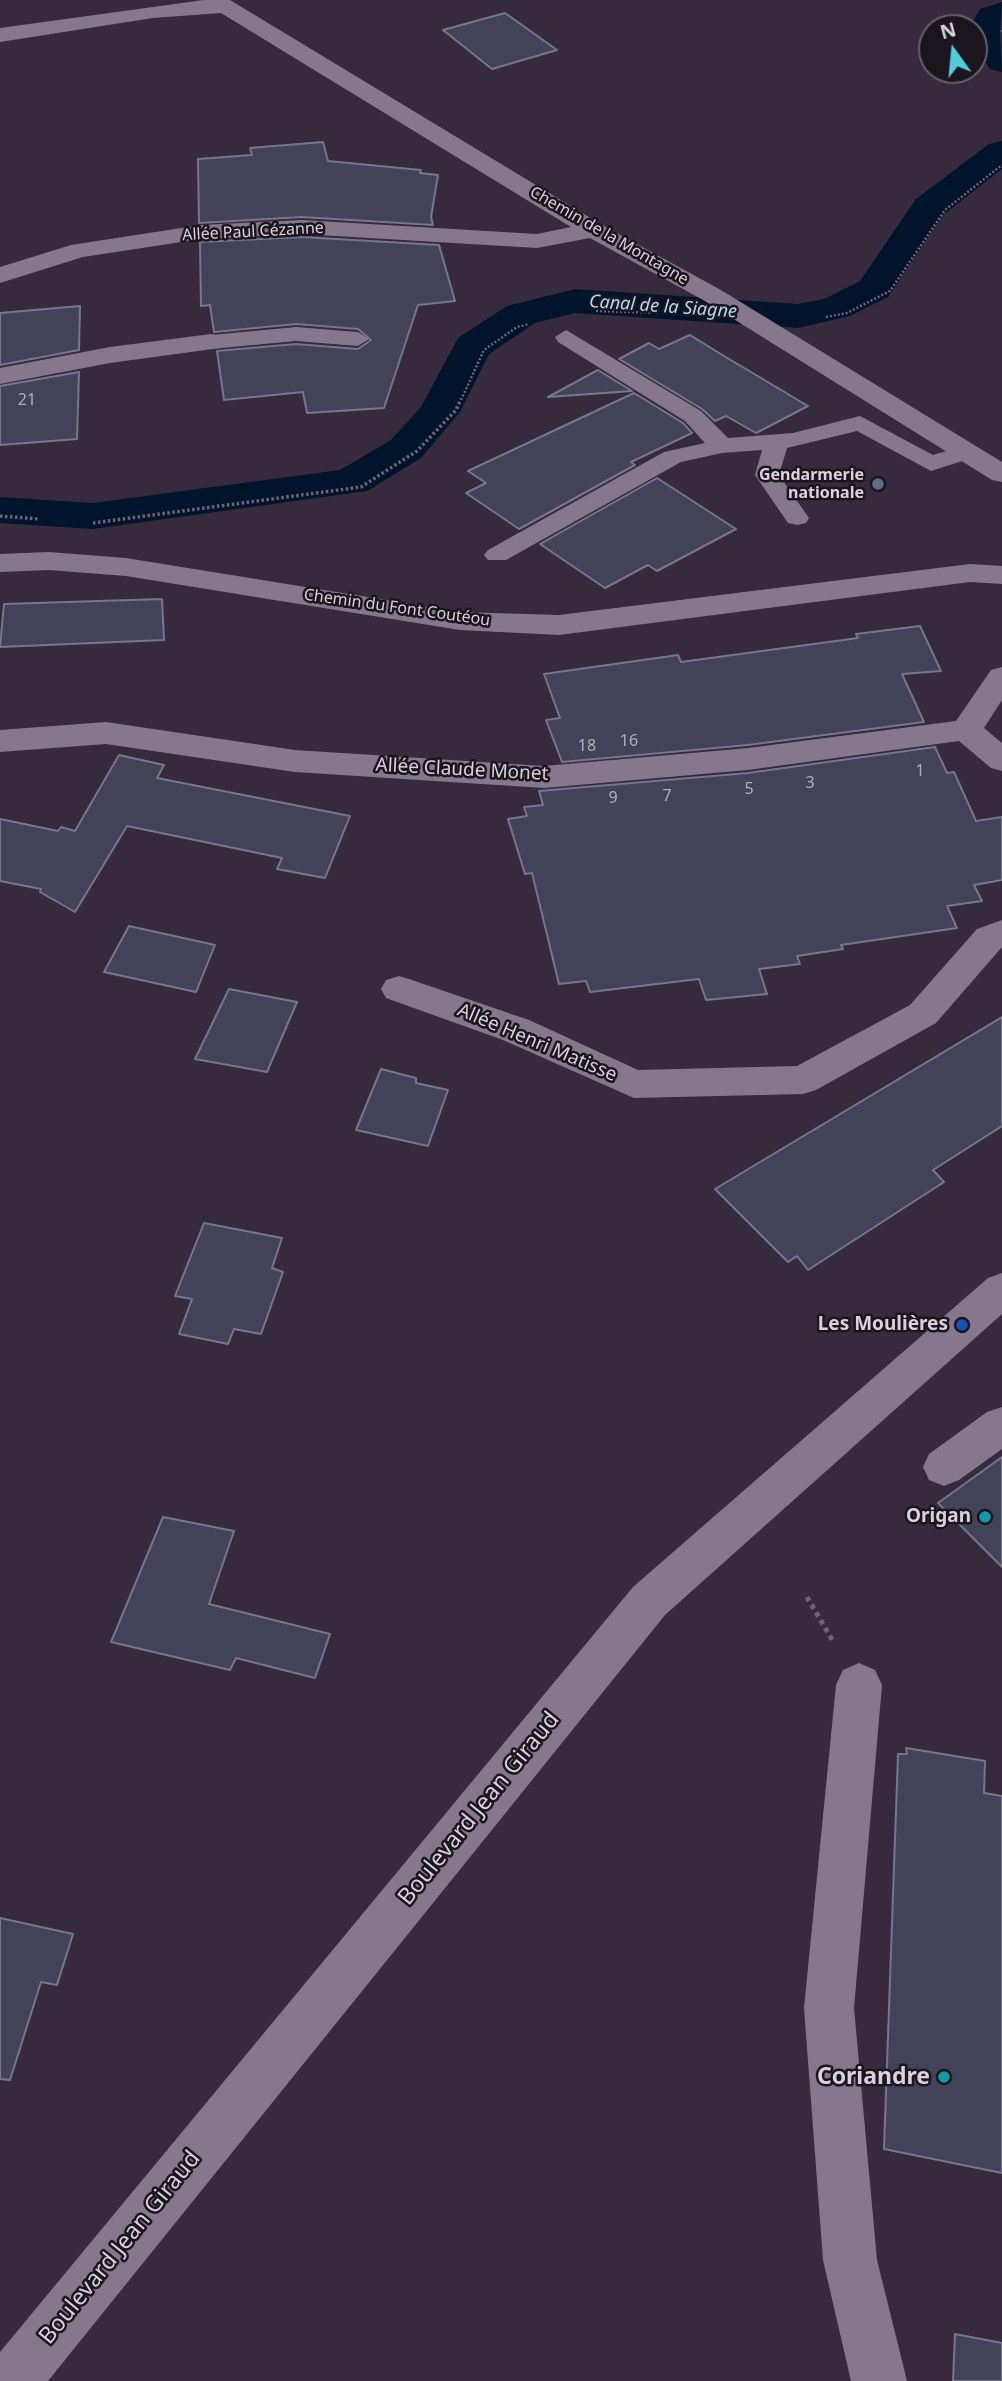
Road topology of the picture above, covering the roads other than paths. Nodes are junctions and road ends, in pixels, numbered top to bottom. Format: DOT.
graph roads {
  1 [pos="219,3"];
  2 [pos="0,35"];
  3 [pos="593,230"];
  4 [pos="0,275"];
  5 [pos="566,337"];
  6 [pos="358,339"];
  7 [pos="211,342"];
  8 [pos="0,376"];
  9 [pos="777,441"];
  10 [pos="722,446"];
  11 [pos="967,452"];
  12 [pos="1002,474"];
  13 [pos="797,518"];
  14 [pos="497,555"];
  15 [pos="0,563"];
  16 [pos="1002,575"];
  17 [pos="1002,677"];
  18 [pos="966,730"];
  19 [pos="0,741"];
  20 [pos="1002,760"];
  21 [pos="1002,933"];
  22 [pos="400,989"];
  23 [pos="1002,1290"];
  24 [pos="1002,1425"];
  25 [pos="944,1467"];
  26 [pos="859,1685"];
  27 [pos="12,2381"];
  28 [pos="879,2381"];
  1 -- 2 [label="street"];
  1 -- 3 [label="street, Chemin de la Montagne"];
  3 -- 4 [label="street, Allée Paul Cézanne"];
  3 -- 11 [label="street, Chemin de la Montagne"];
  5 -- 10 [label="lane"];
  6 -- 7 [label="lane"];
  7 -- 8 [label="street"];
  9 -- 10 [label="lane"];
  9 -- 11 [label="lane"];
  9 -- 13 [label="lane"];
  10 -- 14 [label="lane"];
  11 -- 12 [label="street, Chemin de la Montagne"];
  15 -- 16 [label="street, Chemin du Font Coutéou"];
  17 -- 18 [label="street"];
  18 -- 19 [label="street, Allée Claude Monet"];
  18 -- 20 [label="street"];
  21 -- 22 [label="street, Allée Henri Matisse"];
  23 -- 27 [label="street, Boulevard Jean Giraud"];
  24 -- 25 [label="street"];
  26 -- 28 [label="street"];
}
